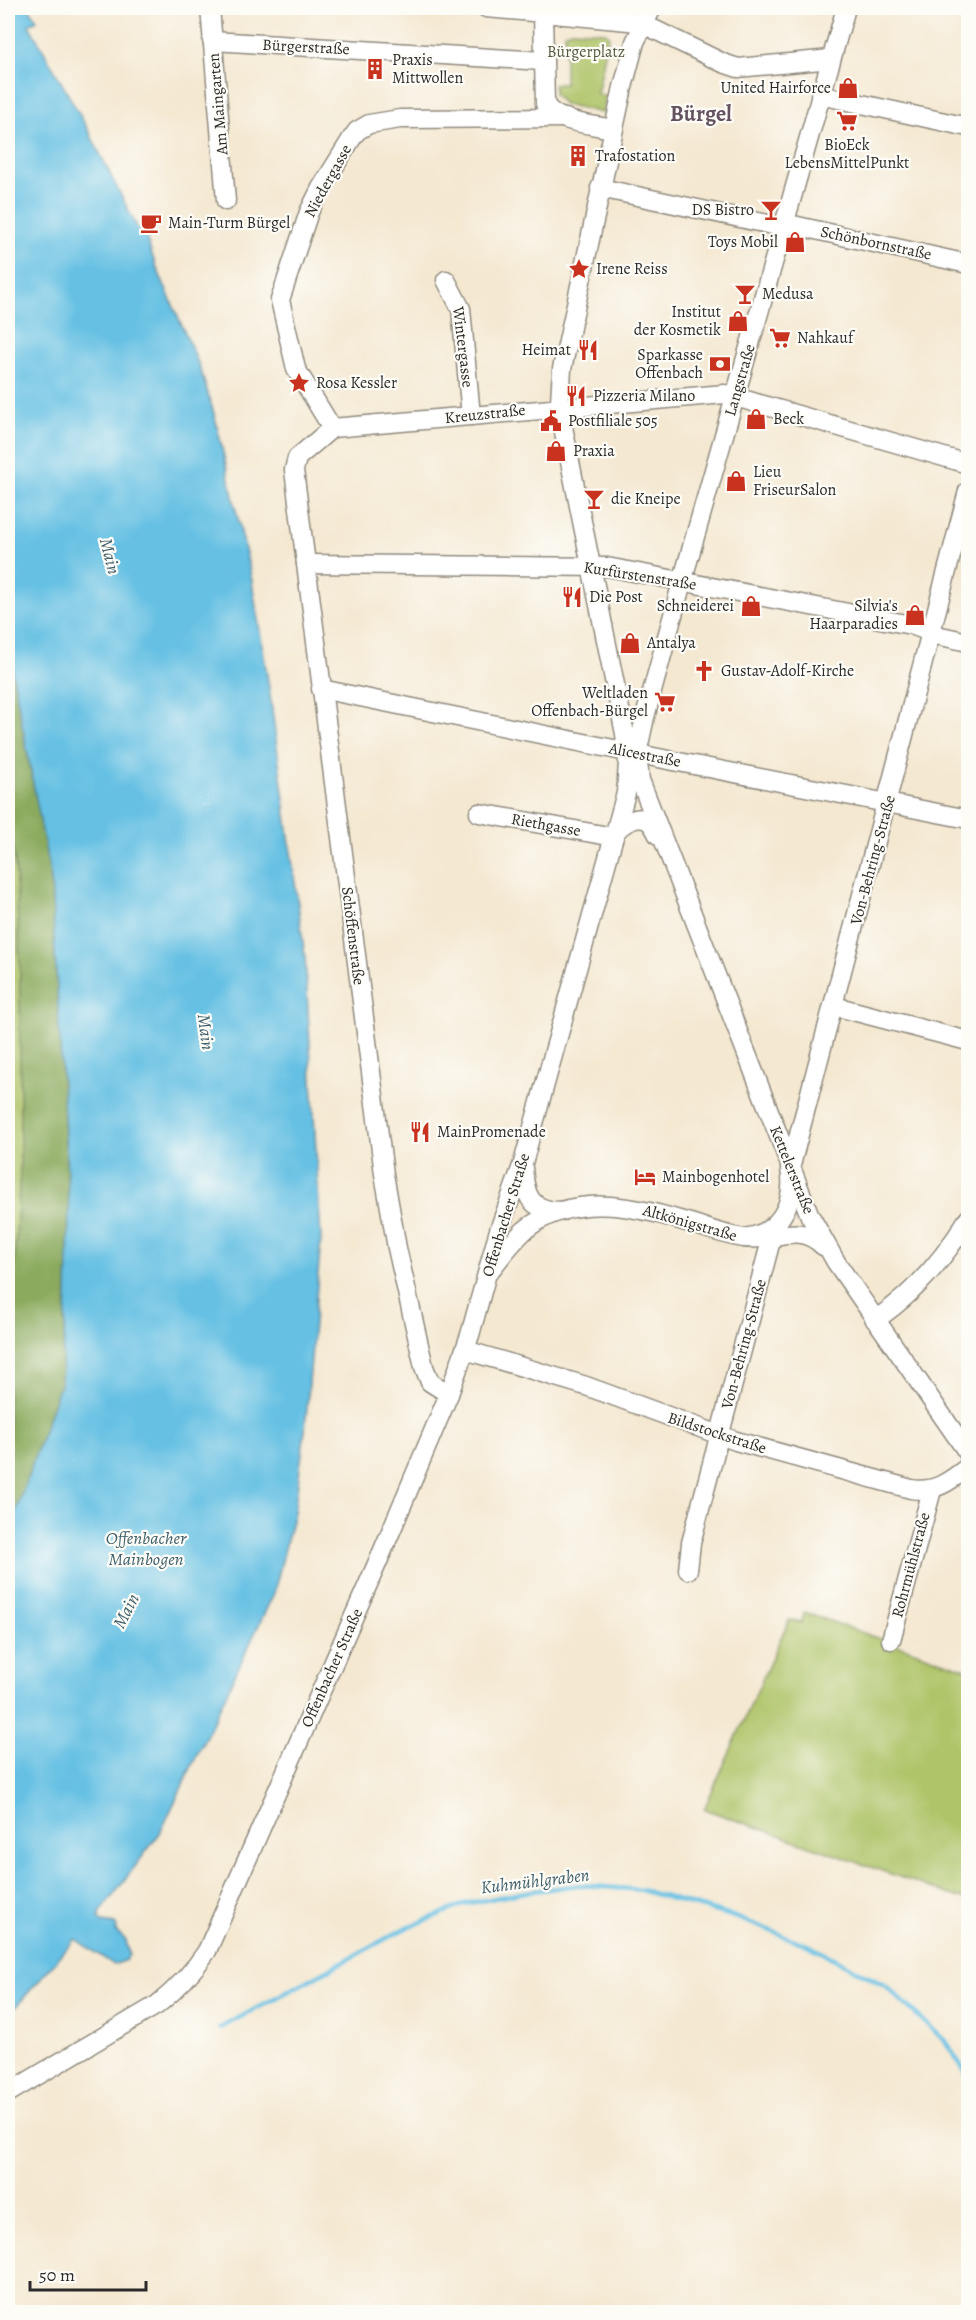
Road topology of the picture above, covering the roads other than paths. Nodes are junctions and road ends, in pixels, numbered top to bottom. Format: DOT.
graph roads {
  1 [pos="210,8"];
  2 [pos="486,8"];
  3 [pos="846,8"];
  4 [pos="543,10"];
  5 [pos="641,15"];
  6 [pos="212,41"];
  7 [pos="831,58"];
  8 [pos="543,61"];
  9 [pos="820,95"];
  10 [pos="566,118"];
  11 [pos="969,127"];
  12 [pos="612,129"];
  13 [pos="600,188"];
  14 [pos="226,201"];
  15 [pos="783,225"];
  16 [pos="969,264"];
  17 [pos="446,280"];
  18 [pos="736,396"];
  19 [pos="561,407"];
  20 [pos="471,416"];
  21 [pos="332,428"];
  22 [pos="969,464"];
  23 [pos="969,491"];
  24 [pos="306,564"];
  25 [pos="591,566"];
  26 [pos="682,582"];
  27 [pos="932,632"];
  28 [pos="969,642"];
  29 [pos="321,689"];
  30 [pos="650,700"];
  31 [pos="620,706"];
  32 [pos="633,753"];
  33 [pos="888,803"];
  34 [pos="479,813"];
  35 [pos="969,819"];
  36 [pos="614,835"];
  37 [pos="670,858"];
  38 [pos="834,1006"];
  39 [pos="969,1041"];
  40 [pos="523,1163"];
  41 [pos="790,1169"];
  42 [pos="569,1210"];
  43 [pos="969,1219"];
  44 [pos="774,1231"];
  45 [pos="836,1262"];
  46 [pos="488,1271"];
  47 [pos="875,1320"];
  48 [pos="465,1350"];
  49 [pos="449,1394"];
  50 [pos="719,1436"];
  51 [pos="969,1453"];
  52 [pos="969,1467"];
  53 [pos="932,1490"];
  54 [pos="688,1570"];
  55 [pos="891,1640"];
  56 [pos="8,2093"];
  1 -- 6 [label="street, Am Maingarten"];
  2 -- 4 [label="street"];
  3 -- 7 [label="street, Langstraße"];
  4 -- 5 [label="street"];
  4 -- 8 [label="street"];
  5 -- 7 [label="street"];
  5 -- 12 [label="street"];
  6 -- 8 [label="street, Bürgerstraße"];
  6 -- 14 [label="street, Am Maingarten"];
  7 -- 9 [label="street, Langstraße"];
  8 -- 10 [label="street"];
  9 -- 11 [label="street"];
  9 -- 15 [label="street, Langstraße"];
  10 -- 12 [label="street"];
  10 -- 21 [label="street, Niedergasse"];
  12 -- 13 [label="street, Offenbacher Straße"];
  13 -- 15 [label="street, Schönbornstraße"];
  13 -- 19 [label="street, Offenbacher Straße"];
  15 -- 16 [label="street, Schönbornstraße"];
  15 -- 18 [label="street, Langstraße"];
  17 -- 20 [label="street, Wintergasse"];
  18 -- 19 [label="street, Kreuzstraße"];
  18 -- 22 [label="street, Kreuzstraße"];
  18 -- 26 [label="street, Langstraße"];
  19 -- 20 [label="street, Kreuzstraße"];
  19 -- 25 [label="street, Offenbacher Straße"];
  20 -- 21 [label="street, Kreuzstraße"];
  21 -- 24 [label="street, Schöffenstraße"];
  23 -- 27 [label="street, Von-Behring-Straße"];
  24 -- 25 [label="street, Kurfürstenstraße"];
  24 -- 29 [label="street, Schöffenstraße"];
  25 -- 26 [label="street, Kurfürstenstraße"];
  25 -- 31 [label="street, Offenbacher Straße"];
  26 -- 27 [label="street, Kurfürstenstraße"];
  26 -- 30 [label="street, Langstraße"];
  27 -- 28 [label="street, Kurfürstenstraße"];
  27 -- 33 [label="street, Von-Behring-Straße"];
  29 -- 32 [label="street, Alicestraße"];
  29 -- 49 [label="street, Schöffenstraße"];
  30 -- 31 [label="street"];
  30 -- 32 [label="street, Langstraße"];
  31 -- 32 [label="street, Offenbacher Straße"];
  32 -- 33 [label="street, Alicestraße"];
  32 -- 36 [label="street, Offenbacher Straße"];
  32 -- 37 [label="street, Kettelerstraße"];
  33 -- 35 [label="street, Alicestraße"];
  33 -- 38 [label="street, Von-Behring-Straße"];
  34 -- 36 [label="street, Riethgasse"];
  36 -- 37 [label="street, Kettelerstraße"];
  36 -- 40 [label="street, Offenbacher Straße"];
  37 -- 41 [label="street, Kettelerstraße"];
  38 -- 39 [label="street"];
  38 -- 41 [label="street, Von-Behring-Straße"];
  40 -- 42 [label="street, Altkönigstraße"];
  40 -- 46 [label="street, Offenbacher Straße"];
  41 -- 44 [label="street, Von-Behring-Straße"];
  41 -- 45 [label="street, Kettelerstraße"];
  42 -- 44 [label="street, Altkönigstraße"];
  42 -- 46 [label="street, Altkönigstraße"];
  43 -- 47 [label="street"];
  44 -- 45 [label="street, Altkönigstraße"];
  44 -- 50 [label="street, Von-Behring-Straße"];
  45 -- 47 [label="street, Kettelerstraße"];
  46 -- 48 [label="street, Offenbacher Straße"];
  47 -- 51 [label="street, Kettelerstraße"];
  48 -- 49 [label="street, Offenbacher Straße"];
  48 -- 50 [label="street, Bildstockstraße"];
  49 -- 56 [label="street, Offenbacher Straße"];
  50 -- 53 [label="street, Bildstockstraße"];
  50 -- 54 [label="street, Von-Behring-Straße"];
  52 -- 53 [label="street"];
  53 -- 55 [label="street, Rohrmühlstraße"];
}
